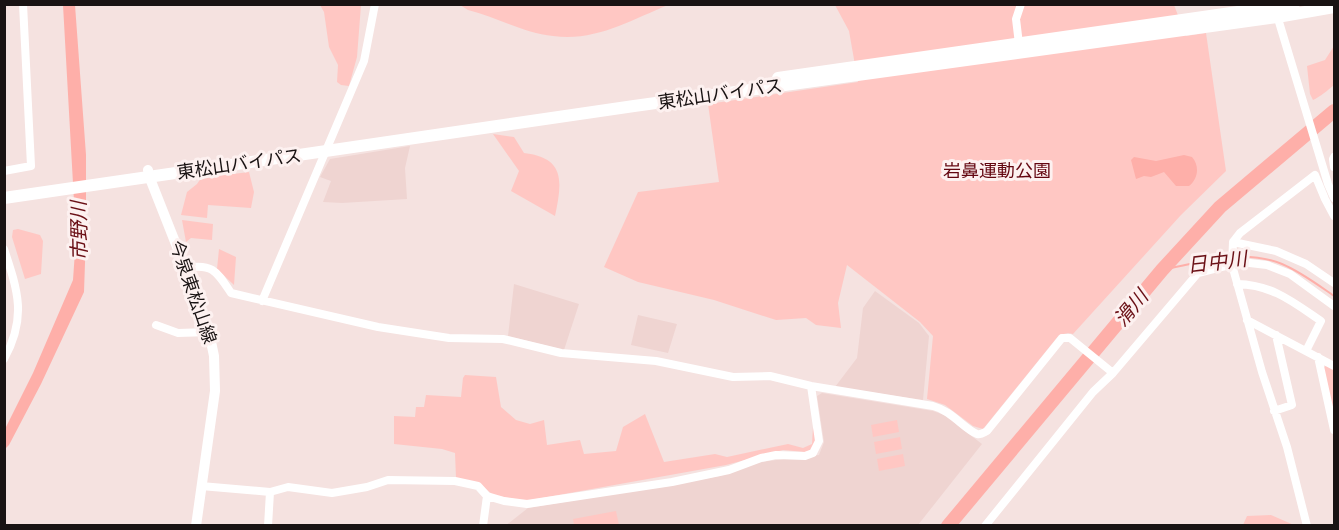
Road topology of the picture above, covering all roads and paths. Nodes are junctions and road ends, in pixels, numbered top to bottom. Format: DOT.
graph roads {
  1 [pos="23,4"];
  2 [pos="375,4"];
  3 [pos="1021,4"];
  4 [pos="1294,4"];
  5 [pos="1335,7"];
  6 [pos="1276,10"];
  7 [pos="1019,44"];
  8 [pos="328,148"];
  9 [pos="1335,157"];
  10 [pos="1335,167"];
  11 [pos="4,171"];
  12 [pos="148,173"];
  13 [pos="53,187"];
  14 [pos="4,190"];
  15 [pos="4,198"];
  16 [pos="1335,198"];
  17 [pos="1335,216"];
  18 [pos="1233,245"];
  19 [pos="4,249"];
  20 [pos="1232,265"];
  21 [pos="186,268"];
  22 [pos="1335,283"];
  23 [pos="1237,284"];
  24 [pos="262,301"];
  25 [pos="1335,306"];
  26 [pos="1247,320"];
  27 [pos="156,325"];
  28 [pos="209,332"];
  29 [pos="1276,334"];
  30 [pos="1306,351"];
  31 [pos="1318,357"];
  32 [pos="4,359"];
  33 [pos="1335,366"];
  34 [pos="1110,371"];
  35 [pos="811,386"];
  36 [pos="1274,411"];
  37 [pos="1335,430"];
  38 [pos="201,486"];
  39 [pos="270,492"];
  40 [pos="487,496"];
  41 [pos="196,525"];
  42 [pos="268,525"];
  43 [pos="483,525"];
  44 [pos="985,525"];
  45 [pos="1307,525"];
  1 -- 11 [label="street"];
  2 -- 8 [label="street"];
  3 -- 7 [label="street"];
  4 -- 6 [label="highway, 東松山バイパス"];
  5 -- 6 [label="highway, 東松山バイパス"];
  6 -- 7 [label="highway, 東松山バイパス"];
  6 -- 8 [label="highway, 東松山バイパス"];
  6 -- 16 [label="street"];
  7 -- 8 [label="highway, 東松山バイパス"];
  8 -- 12 [label="highway, 東松山バイパス"];
  8 -- 24 [label="street"];
  9 -- 10 [label="street"];
  12 -- 13 [label="highway, 東松山バイパス"];
  12 -- 21 [label="main road, 今泉東松山線"];
  13 -- 14 [label="highway"];
  13 -- 15 [label="highway"];
  17 -- 18 [label="street"];
  18 -- 20 [label="street"];
  18 -- 22 [label="street"];
  19 -- 32 [label="street"];
  20 -- 23 [label="street"];
  20 -- 25 [label="street"];
  20 -- 34 [label="street"];
  21 -- 24 [label="street"];
  21 -- 28 [label="main road, 今泉東松山線"];
  23 -- 26 [label="street"];
  23 -- 30 [label="street"];
  24 -- 35 [label="street"];
  26 -- 29 [label="street"];
  26 -- 36 [label="street"];
  27 -- 28 [label="street"];
  28 -- 38 [label="main road, 今泉東松山線"];
  29 -- 30 [label="street"];
  29 -- 36 [label="street"];
  30 -- 31 [label="street"];
  31 -- 33 [label="street"];
  31 -- 37 [label="street"];
  34 -- 35 [label="street"];
  34 -- 44 [label="street"];
  35 -- 40 [label="street"];
  36 -- 45 [label="street"];
  38 -- 39 [label="street"];
  38 -- 41 [label="main road, 今泉東松山線"];
  39 -- 40 [label="street"];
  39 -- 42 [label="street"];
  40 -- 43 [label="street"];
}
